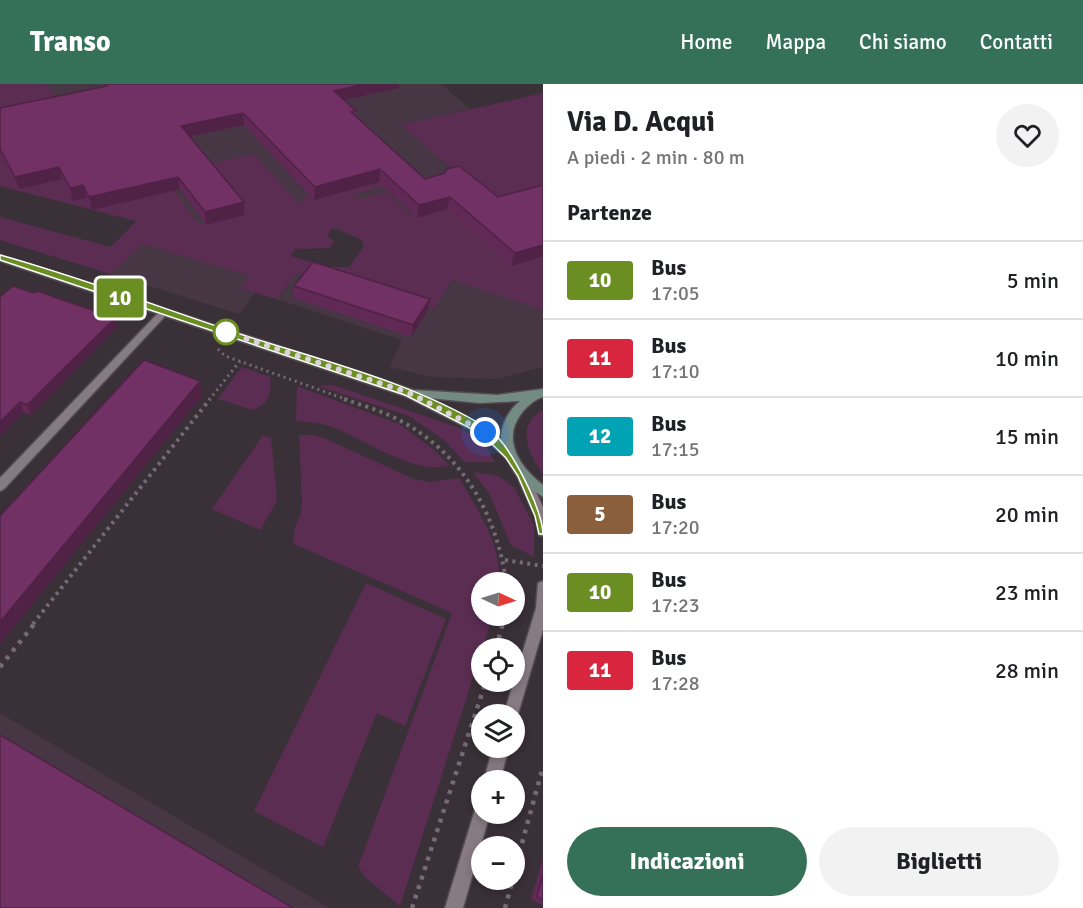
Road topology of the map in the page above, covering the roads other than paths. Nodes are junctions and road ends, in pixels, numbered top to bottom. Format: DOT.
graph roads {
  1 [pos="0,258"];
  2 [pos="164,312"];
  3 [pos="409,393"];
  4 [pos="539,394"];
  5 [pos="510,455"];
  6 [pos="522,474"];
  7 [pos="0,486"];
  8 [pos="543,492"];
  9 [pos="543,531"];
  10 [pos="543,587"];
  11 [pos="543,606"];
  12 [pos="514,704"];
  13 [pos="479,824"];
  14 [pos="454,908"];
  1 -- 2 [label="street"];
  2 -- 3 [label="street"];
  2 -- 7 [label="street"];
  3 -- 4 [label="street"];
  3 -- 5 [label="street"];
  4 -- 5 [label="street"];
  5 -- 6 [label="street"];
  6 -- 8 [label="street"];
  6 -- 9 [label="street"];
  10 -- 11 [label="street"];
  11 -- 12 [label="street"];
  13 -- 14 [label="street"];
}
